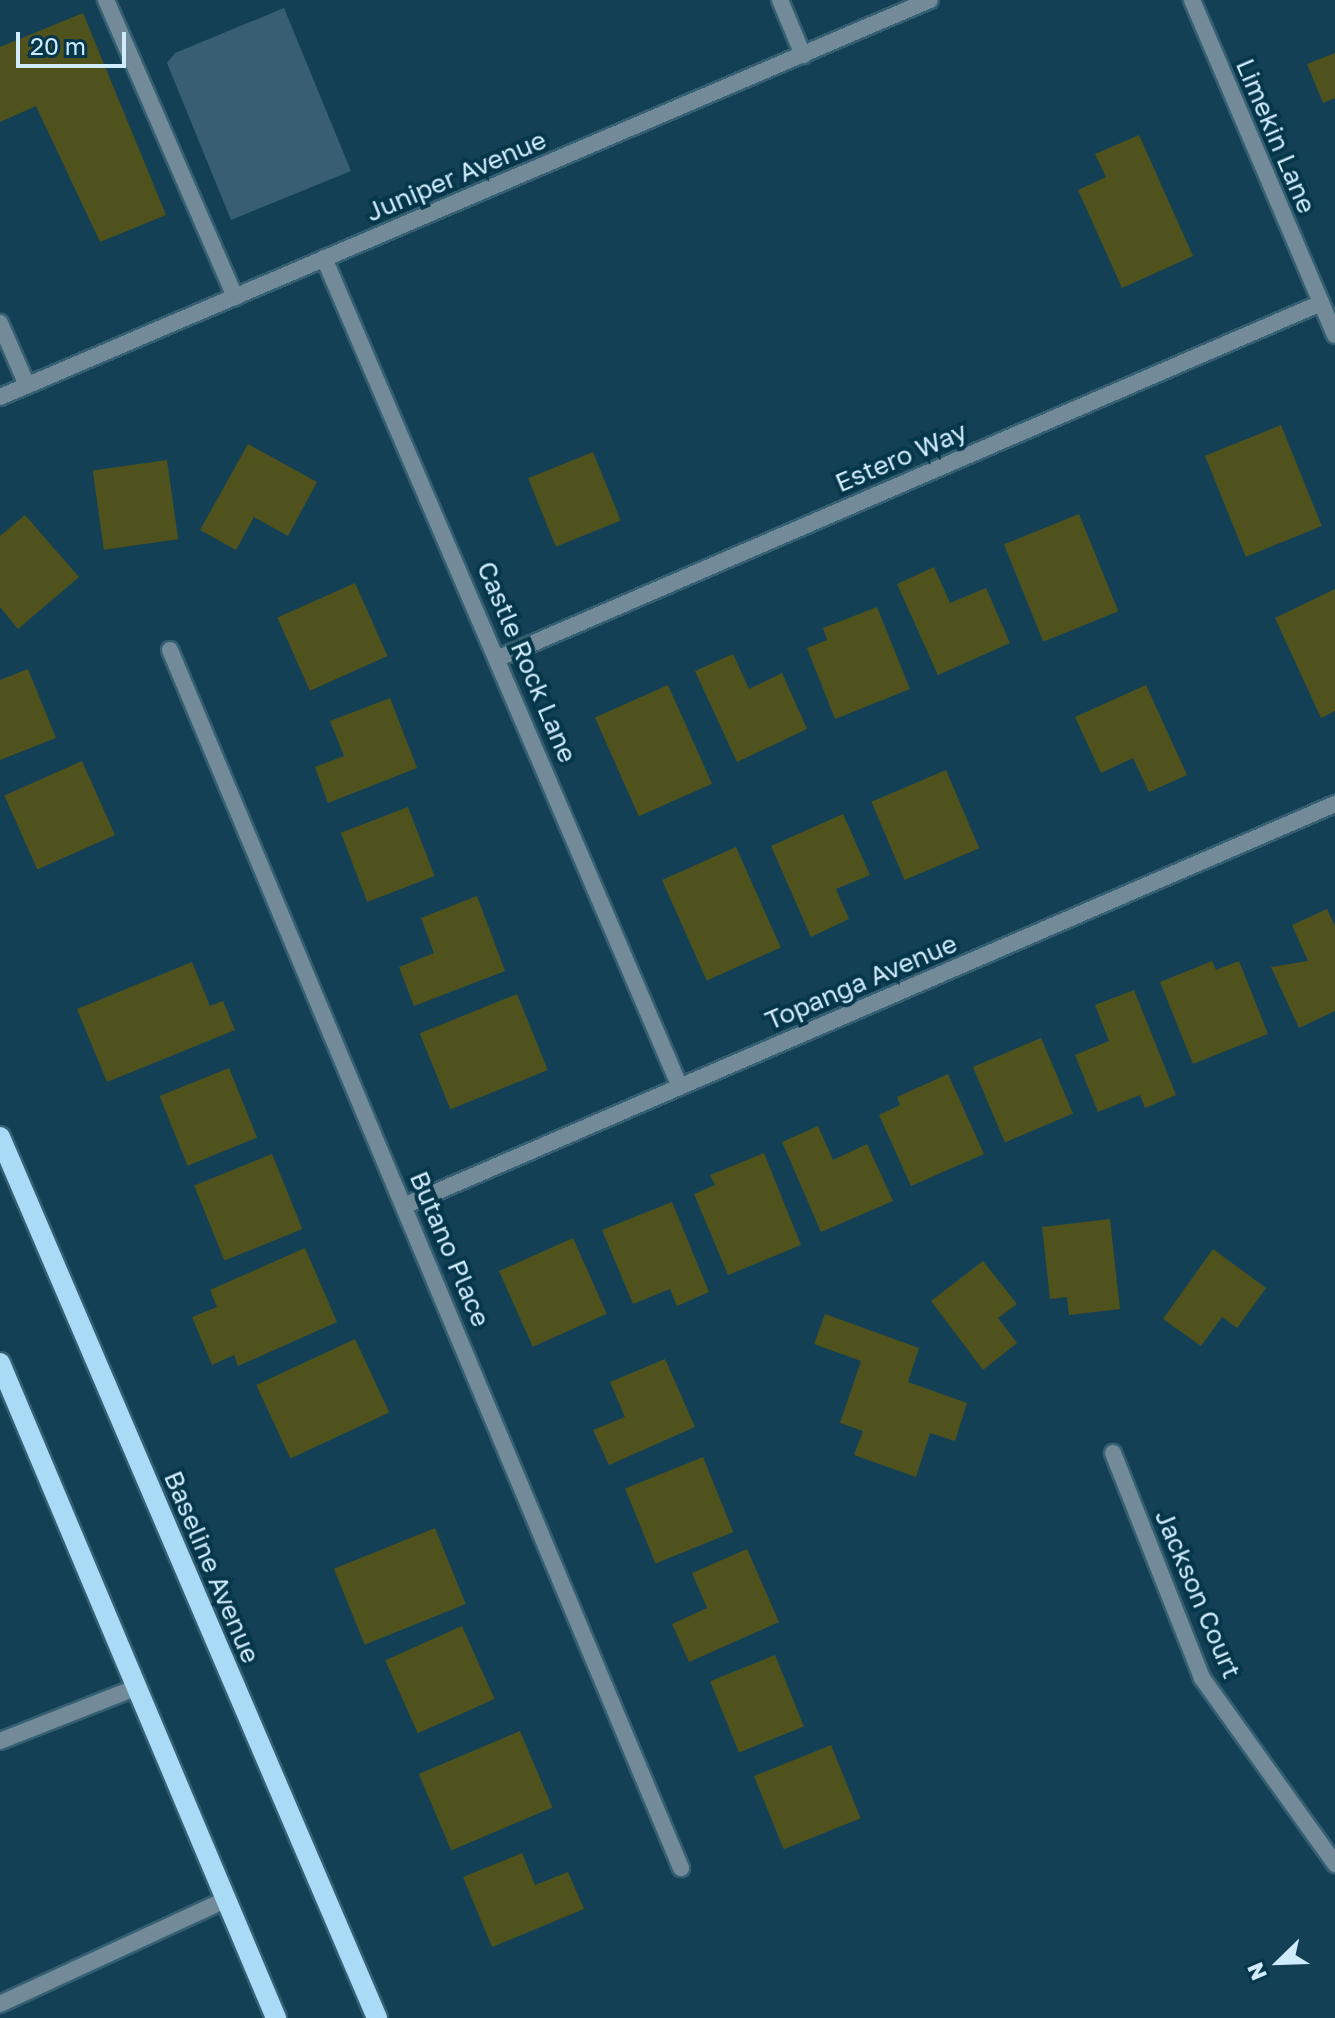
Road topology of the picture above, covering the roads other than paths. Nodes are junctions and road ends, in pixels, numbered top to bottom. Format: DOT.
graph roads {
  1 [pos="106,0"];
  2 [pos="780,0"];
  3 [pos="930,0"];
  4 [pos="1192,0"];
  5 [pos="803,55"];
  6 [pos="324,258"];
  7 [pos="235,297"];
  8 [pos="1321,303"];
  9 [pos="0,323"];
  10 [pos="1335,335"];
  11 [pos="27,385"];
  12 [pos="0,397"];
  13 [pos="170,650"];
  14 [pos="501,657"];
  15 [pos="1335,804"];
  16 [pos="680,1087"];
  17 [pos="0,1137"];
  18 [pos="406,1205"];
  19 [pos="0,1363"];
  20 [pos="1113,1453"];
  21 [pos="133,1689"];
  22 [pos="0,1741"];
  23 [pos="1335,1864"];
  24 [pos="681,1868"];
  25 [pos="225,1900"];
  26 [pos="0,2004"];
  27 [pos="276,2018"];
  28 [pos="377,2018"];
  1 -- 7 [label="street"];
  2 -- 5 [label="street"];
  3 -- 5 [label="street, Juniper Avenue"];
  4 -- 8 [label="street, Limekin Lane"];
  5 -- 6 [label="street, Juniper Avenue"];
  6 -- 7 [label="street, Juniper Avenue"];
  6 -- 14 [label="street, Castle Rock Lane"];
  7 -- 11 [label="street, Juniper Avenue"];
  8 -- 10 [label="street, Limekin Lane"];
  8 -- 14 [label="street, Estero Way"];
  9 -- 11 [label="street"];
  11 -- 12 [label="street, Juniper Avenue"];
  13 -- 18 [label="street, Butano Place"];
  14 -- 16 [label="street, Castle Rock Lane"];
  15 -- 16 [label="street, Topanga Avenue"];
  16 -- 18 [label="street, Topanga Avenue"];
  17 -- 28 [label="main road, Baseline Avenue"];
  18 -- 24 [label="street, Butano Place"];
  19 -- 21 [label="main road"];
  20 -- 23 [label="street, Jackson Court"];
  21 -- 22 [label="street"];
  21 -- 25 [label="main road"];
  25 -- 26 [label="street"];
  25 -- 27 [label="main road"];
}
